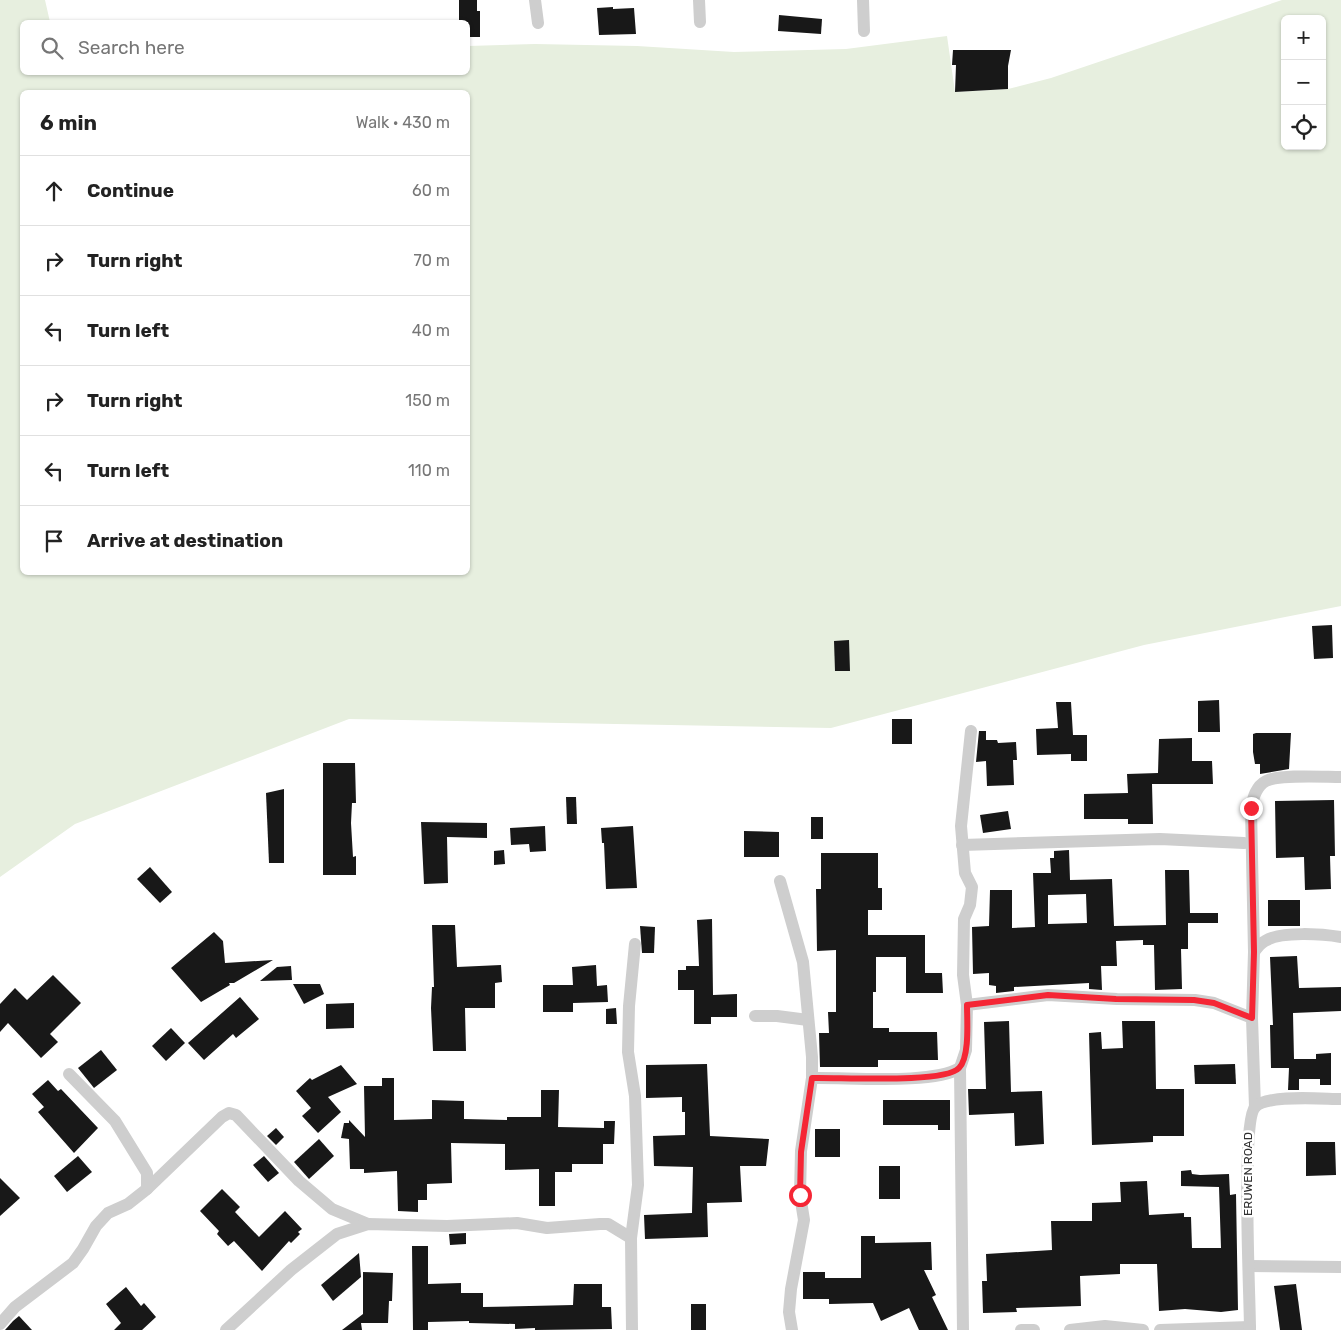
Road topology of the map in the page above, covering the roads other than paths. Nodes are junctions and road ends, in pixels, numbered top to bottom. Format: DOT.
graph roads {
  1 [pos="535,0"];
  2 [pos="699,0"];
  3 [pos="863,0"];
  4 [pos="700,22"];
  5 [pos="538,23"];
  6 [pos="864,31"];
  7 [pos="971,732"];
  8 [pos="1341,776"];
  9 [pos="1244,843"];
  10 [pos="962,845"];
  11 [pos="780,881"];
  12 [pos="1341,937"];
  13 [pos="635,944"];
  14 [pos="1254,952"];
  15 [pos="967,1005"];
  16 [pos="755,1016"];
  17 [pos="1252,1018"];
  18 [pos="808,1020"];
  19 [pos="960,1068"];
  20 [pos="69,1074"];
  21 [pos="812,1078"];
  22 [pos="1341,1099"];
  23 [pos="1255,1107"];
  24 [pos="147,1189"];
  25 [pos="368,1224"];
  26 [pos="631,1238"];
  27 [pos="1249,1266"];
  28 [pos="1341,1267"];
  29 [pos="0,1324"];
  30 [pos="1250,1329"];
  31 [pos="226,1330"];
  32 [pos="632,1330"];
  33 [pos="792,1330"];
  34 [pos="963,1330"];
  35 [pos="1021,1330"];
  36 [pos="1034,1330"];
  37 [pos="1070,1330"];
  38 [pos="1142,1330"];
  39 [pos="1160,1330"];
  1 -- 5 [label="street"];
  2 -- 4 [label="street"];
  3 -- 6 [label="street"];
  7 -- 10 [label="street"];
  8 -- 14 [label="street, ERUWEN ROAD"];
  9 -- 10 [label="street"];
  10 -- 15 [label="street"];
  11 -- 18 [label="street"];
  12 -- 14 [label="street"];
  13 -- 26 [label="street"];
  14 -- 17 [label="street, ERUWEN ROAD"];
  15 -- 17 [label="street"];
  15 -- 19 [label="street"];
  16 -- 18 [label="street"];
  17 -- 23 [label="street, ERUWEN ROAD"];
  18 -- 21 [label="street"];
  19 -- 21 [label="street"];
  19 -- 34 [label="street"];
  20 -- 24 [label="street"];
  21 -- 33 [label="street"];
  22 -- 23 [label="street"];
  23 -- 27 [label="street, ERUWEN ROAD"];
  24 -- 25 [label="street"];
  24 -- 29 [label="street"];
  25 -- 26 [label="street"];
  25 -- 31 [label="street"];
  26 -- 32 [label="street"];
  27 -- 28 [label="street"];
  27 -- 30 [label="street, ERUWEN ROAD"];
  30 -- 39 [label="street"];
  35 -- 36 [label="street"];
  37 -- 38 [label="street"];
}
